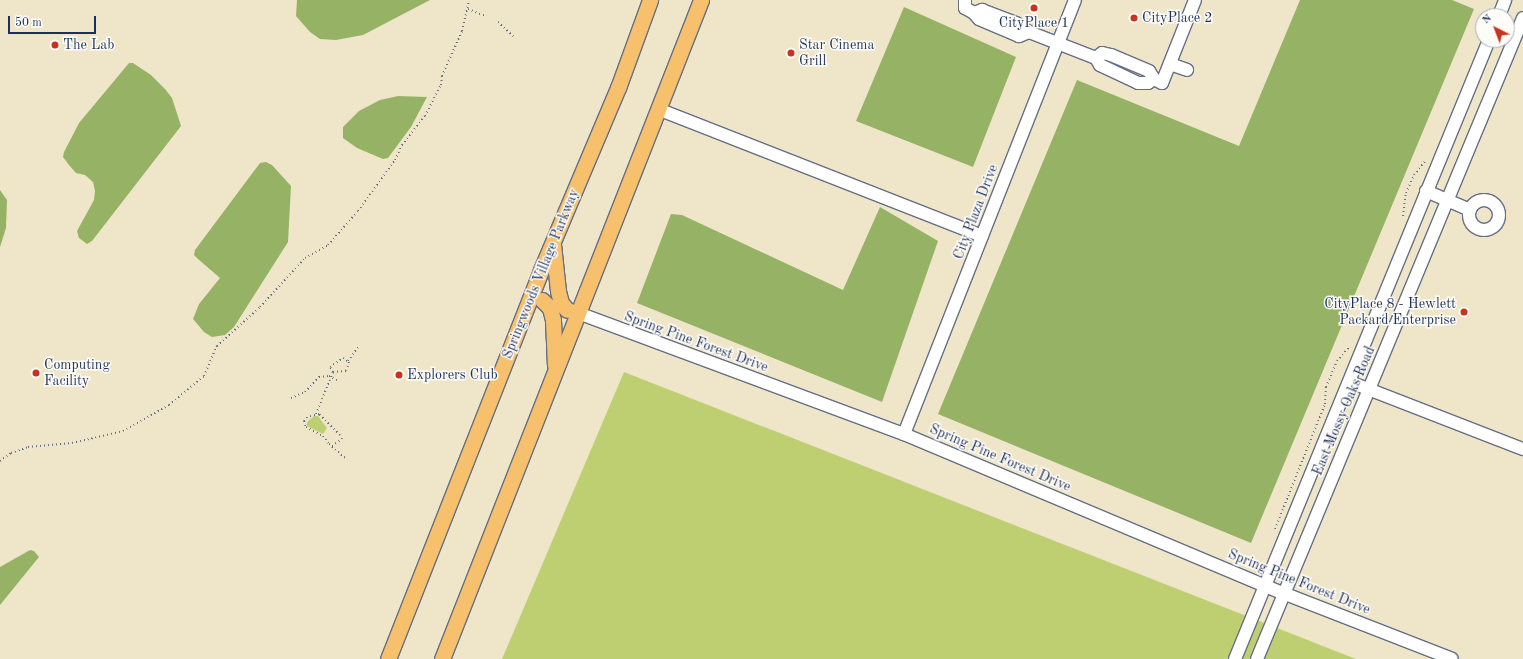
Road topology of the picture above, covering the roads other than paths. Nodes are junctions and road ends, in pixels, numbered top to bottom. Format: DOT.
graph roads {
  1 [pos="650,0"];
  2 [pos="701,0"];
  3 [pos="965,0"];
  4 [pos="1075,0"];
  5 [pos="1195,0"];
  6 [pos="1523,18"];
  7 [pos="1058,43"];
  8 [pos="1479,48"];
  9 [pos="1170,64"];
  10 [pos="1187,70"];
  11 [pos="658,109"];
  12 [pos="1426,191"];
  13 [pos="1448,200"];
  14 [pos="1470,210"];
  15 [pos="982,236"];
  16 [pos="553,243"];
  17 [pos="536,298"];
  18 [pos="572,312"];
  19 [pos="556,370"];
  20 [pos="1350,382"];
  21 [pos="1370,390"];
  22 [pos="904,434"];
  23 [pos="1523,449"];
  24 [pos="1266,585"];
  25 [pos="1283,593"];
  26 [pos="388,659"];
  27 [pos="442,659"];
  28 [pos="1235,659"];
  29 [pos="1257,659"];
  30 [pos="1452,659"];
  1 -- 16 [label="main road, Springwoods Village Parkway"];
  2 -- 11 [label="main road"];
  3 -- 7 [label="street"];
  4 -- 7 [label="street, City Plaza Drive"];
  5 -- 9 [label="street"];
  6 -- 13 [label="street, East Mossy Oaks Road"];
  7 -- 9 [label="street"];
  7 -- 15 [label="street, City Plaza Drive"];
  8 -- 12 [label="street, East Mossy Oaks Road"];
  9 -- 10 [label="street"];
  11 -- 15 [label="street"];
  11 -- 18 [label="main road"];
  12 -- 13 [label="street"];
  12 -- 20 [label="street, East Mossy Oaks Road"];
  13 -- 14 [label="street"];
  13 -- 21 [label="street, East Mossy Oaks Road"];
  15 -- 22 [label="street, City Plaza Drive"];
  16 -- 17 [label="main road, Springwoods Village Parkway"];
  16 -- 18 [label="main road"];
  17 -- 18 [label="street, Spring Pine Forest Drive"];
  17 -- 19 [label="main road"];
  17 -- 26 [label="main road, Springwoods Village Parkway"];
  18 -- 19 [label="main road"];
  18 -- 22 [label="street, Spring Pine Forest Drive"];
  19 -- 27 [label="main road"];
  20 -- 21 [label="street"];
  20 -- 24 [label="street, East Mossy Oaks Road"];
  21 -- 23 [label="street"];
  21 -- 25 [label="street, East Mossy Oaks Road"];
  22 -- 24 [label="street, Spring Pine Forest Drive"];
  24 -- 25 [label="street, Spring Pine Forest Drive"];
  24 -- 28 [label="street, East Mossy Oaks Road"];
  25 -- 29 [label="street, East Mossy Oaks Road"];
  25 -- 30 [label="street, Spring Pine Forest Drive"];
}
